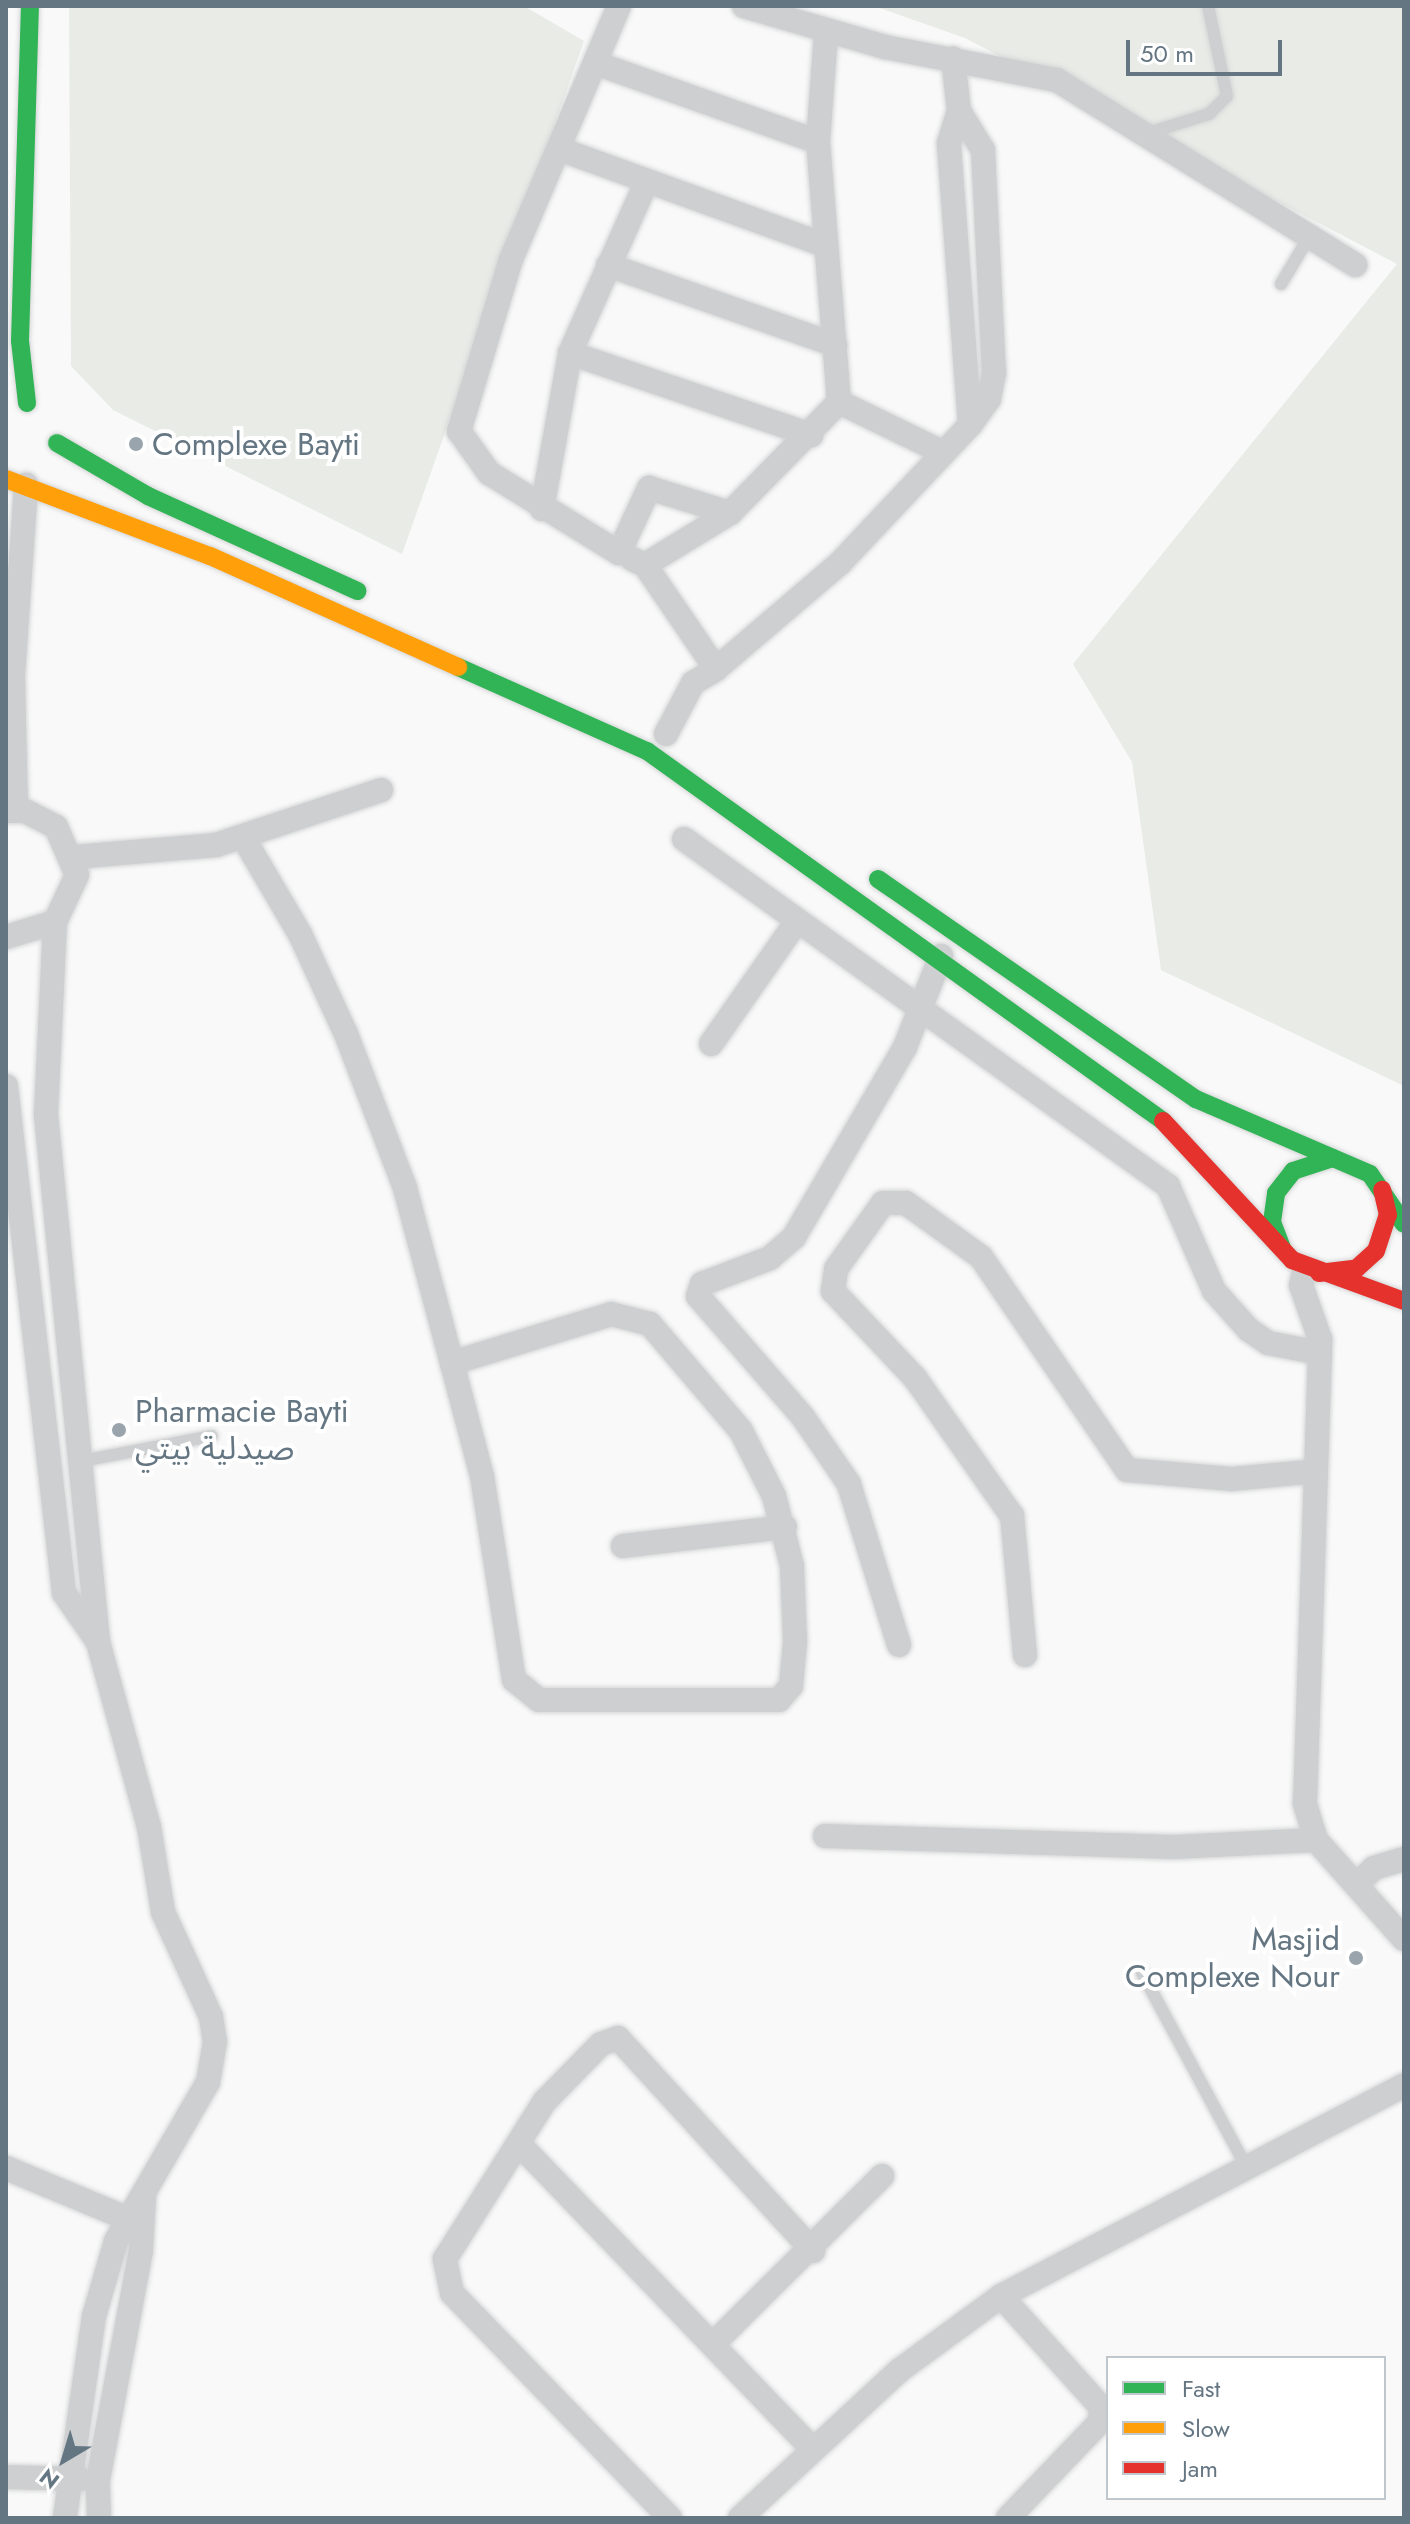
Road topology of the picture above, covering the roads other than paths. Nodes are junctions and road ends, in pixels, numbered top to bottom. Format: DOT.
graph roads {
  1 [pos="30,6"];
  2 [pos="619,6"];
  3 [pos="744,6"];
  4 [pos="1208,6"];
  5 [pos="826,32"];
  6 [pos="953,58"];
  7 [pos="598,64"];
  8 [pos="1145,134"];
  9 [pos="818,142"];
  10 [pos="562,150"];
  11 [pos="646,183"];
  12 [pos="1309,237"];
  13 [pos="821,244"];
  14 [pos="608,265"];
  15 [pos="1355,265"];
  16 [pos="1281,284"];
  17 [pos="835,345"];
  18 [pos="570,353"];
  19 [pos="839,402"];
  20 [pos="6,403"];
  21 [pos="27,403"];
  22 [pos="811,435"];
  23 [pos="57,443"];
  24 [pos="942,452"];
  25 [pos="30,475"];
  26 [pos="542,509"];
  27 [pos="730,513"];
  28 [pos="619,553"];
  29 [pos="645,565"];
  30 [pos="377,600"];
  31 [pos="716,669"];
  32 [pos="641,721"];
  33 [pos="672,739"];
  34 [pos="381,790"];
  35 [pos="11,810"];
  36 [pos="243,837"];
  37 [pos="684,839"];
  38 [pos="74,857"];
  39 [pos="859,866"];
  40 [pos="797,921"];
  41 [pos="55,922"];
  42 [pos="6,937"];
  43 [pos="941,956"];
  44 [pos="920,1010"];
  45 [pos="711,1044"];
  46 [pos="6,1086"];
  47 [pos="1333,1158"];
  48 [pos="1382,1190"];
  49 [pos="1404,1224"];
  50 [pos="1282,1248"];
  51 [pos="1312,1271"];
  52 [pos="1404,1301"];
  53 [pos="1320,1353"];
  54 [pos="452,1363"];
  55 [pos="212,1436"];
  56 [pos="82,1461"];
  57 [pos="1316,1480"];
  58 [pos="85,1489"];
  59 [pos="53,1490"];
  60 [pos="785,1527"];
  61 [pos="623,1546"];
  62 [pos="98,1642"];
  63 [pos="899,1645"];
  64 [pos="1025,1655"];
  65 [pos="825,1836"];
  66 [pos="1316,1840"];
  67 [pos="1404,1859"];
  68 [pos="1357,1884"];
  69 [pos="1404,1939"];
  70 [pos="1142,1973"];
  71 [pos="1404,2085"];
  72 [pos="521,2146"];
  73 [pos="6,2168"];
  74 [pos="1247,2168"];
  75 [pos="882,2176"];
  76 [pos="144,2198"];
  77 [pos="124,2217"];
  78 [pos="813,2251"];
  79 [pos="1001,2296"];
  80 [pos="714,2343"];
  81 [pos="813,2449"];
  82 [pos="6,2477"];
  83 [pos="67,2478"];
  84 [pos="98,2480"];
  85 [pos="65,2518"];
  86 [pos="99,2518"];
  87 [pos="670,2518"];
  88 [pos="740,2518"];
  89 [pos="1008,2518"];
  1 -- 21 [label="main road"];
  2 -- 7 [label="street"];
  3 -- 5 [label="street"];
  4 -- 8 [label="lane"];
  5 -- 6 [label="street"];
  5 -- 9 [label="street"];
  6 -- 8 [label="street"];
  6 -- 24 [label="street"];
  7 -- 9 [label="street"];
  7 -- 10 [label="street"];
  8 -- 12 [label="street"];
  9 -- 13 [label="street"];
  10 -- 11 [label="street"];
  10 -- 26 [label="street"];
  11 -- 13 [label="street"];
  11 -- 14 [label="street"];
  12 -- 15 [label="street"];
  12 -- 16 [label="lane"];
  13 -- 17 [label="street"];
  14 -- 17 [label="street"];
  14 -- 18 [label="street"];
  17 -- 19 [label="street"];
  18 -- 22 [label="street"];
  18 -- 26 [label="street"];
  19 -- 22 [label="street"];
  19 -- 24 [label="street"];
  20 -- 21 [label="main road"];
  21 -- 23 [label="main road"];
  22 -- 27 [label="street"];
  23 -- 25 [label="main road"];
  23 -- 30 [label="main road"];
  24 -- 31 [label="street"];
  25 -- 35 [label="street"];
  25 -- 43 [label="main road"];
  26 -- 28 [label="street"];
  27 -- 28 [label="street"];
  27 -- 29 [label="street"];
  28 -- 29 [label="street"];
  29 -- 31 [label="street"];
  31 -- 33 [label="street"];
  32 -- 33 [label="main road"];
  34 -- 36 [label="street"];
  35 -- 38 [label="street"];
  36 -- 38 [label="street"];
  36 -- 54 [label="street"];
  37 -- 40 [label="street"];
  38 -- 41 [label="street"];
  39 -- 47 [label="main road"];
  40 -- 44 [label="street"];
  40 -- 45 [label="street"];
  41 -- 42 [label="street"];
  41 -- 56 [label="street"];
  43 -- 44 [label="street"];
  43 -- 50 [label="main road"];
  44 -- 53 [label="street"];
  44 -- 63 [label="street"];
  46 -- 59 [label="street"];
  47 -- 48 [label="main road"];
  47 -- 50 [label="main road"];
  48 -- 49 [label="main road"];
  48 -- 51 [label="main road"];
  50 -- 51 [label="main road"];
  51 -- 52 [label="main road"];
  51 -- 53 [label="street"];
  53 -- 57 [label="street"];
  54 -- 60 [label="street"];
  54 -- 60 [label="street"];
  55 -- 56 [label="lane"];
  56 -- 58 [label="street"];
  57 -- 64 [label="street"];
  57 -- 66 [label="street"];
  58 -- 59 [label="street"];
  58 -- 62 [label="street"];
  59 -- 62 [label="street"];
  60 -- 61 [label="street"];
  62 -- 76 [label="street"];
  65 -- 66 [label="street"];
  66 -- 68 [label="street"];
  67 -- 68 [label="street"];
  68 -- 69 [label="street"];
  70 -- 74 [label="lane"];
  71 -- 74 [label="street"];
  72 -- 78 [label="street"];
  72 -- 80 [label="street"];
  72 -- 87 [label="street"];
  73 -- 77 [label="street"];
  74 -- 79 [label="street"];
  75 -- 78 [label="street"];
  76 -- 77 [label="street"];
  76 -- 84 [label="street"];
  77 -- 83 [label="street"];
  78 -- 80 [label="street"];
  79 -- 81 [label="street"];
  79 -- 89 [label="street"];
  80 -- 81 [label="street"];
  81 -- 88 [label="street"];
  82 -- 83 [label="street"];
  83 -- 84 [label="street"];
  83 -- 85 [label="street"];
  84 -- 86 [label="street"];
}
